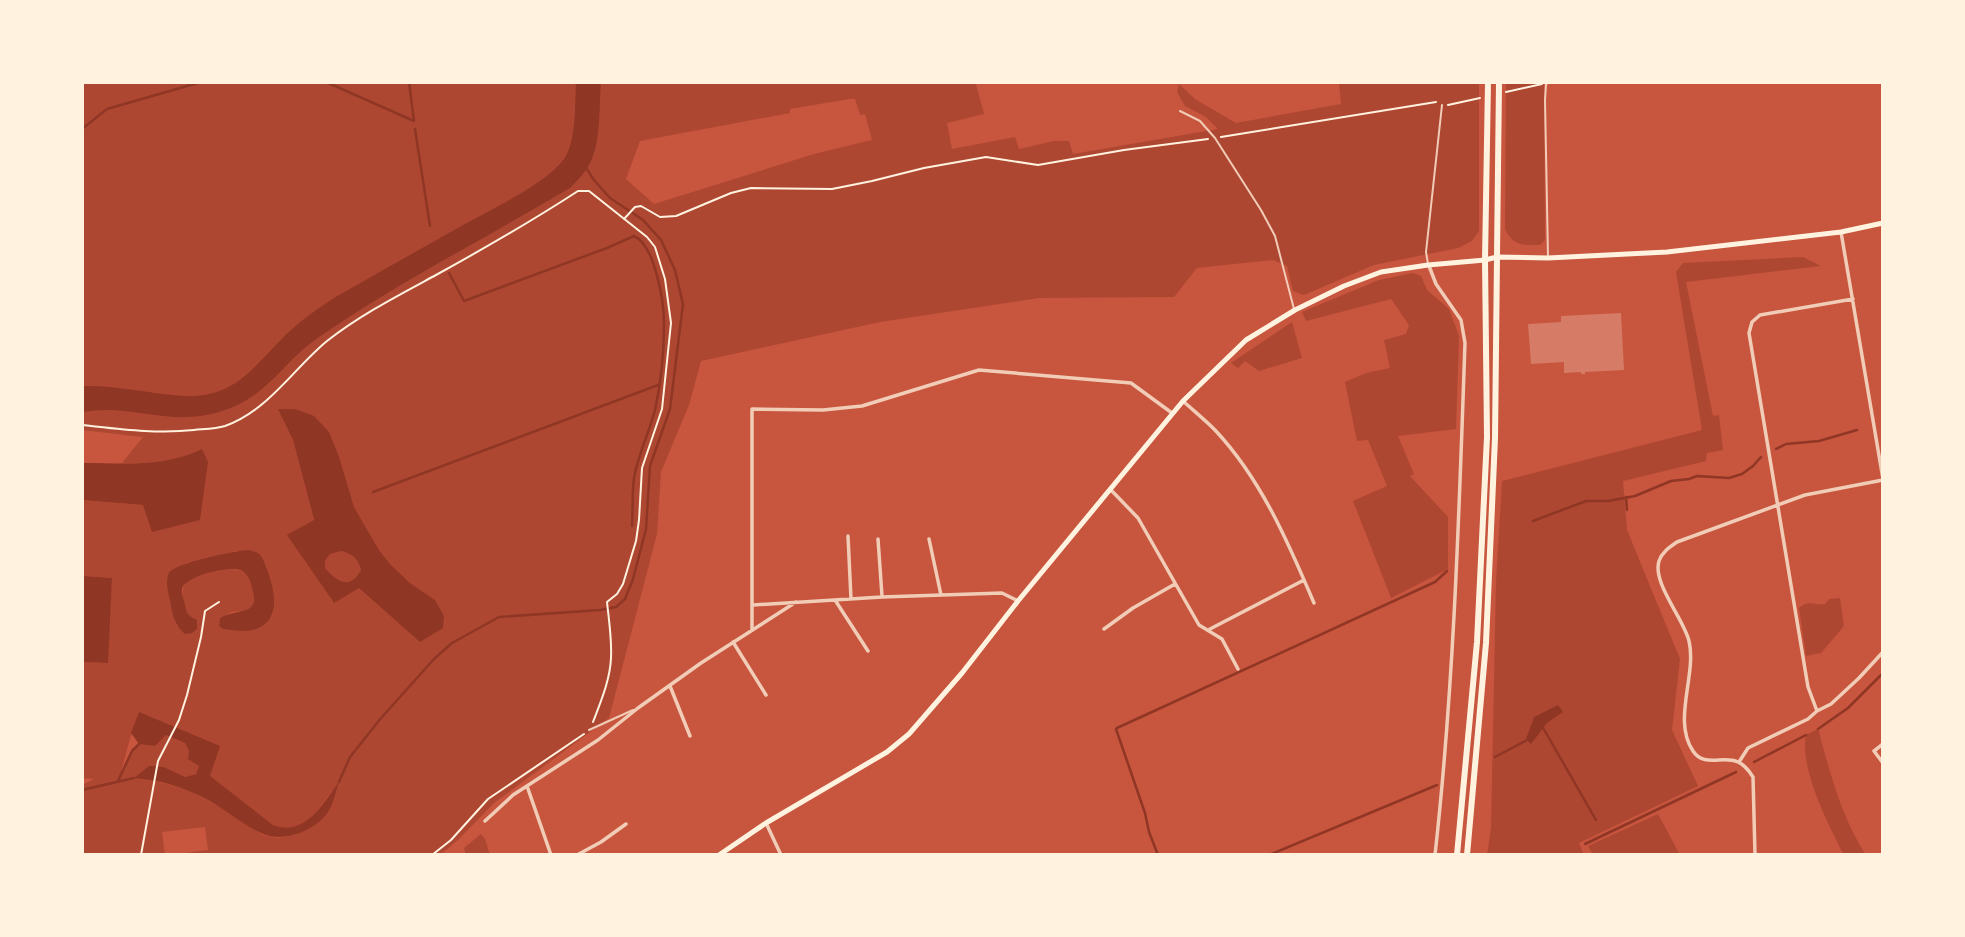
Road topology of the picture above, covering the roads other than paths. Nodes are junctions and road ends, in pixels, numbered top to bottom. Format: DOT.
graph roads {
  1 [pos="1488,82"];
  2 [pos="1499,82"];
  3 [pos="1550,82"];
  4 [pos="1546,84"];
  5 [pos="1442,104"];
  6 [pos="1180,111"];
  7 [pos="1883,223"];
  8 [pos="1841,232"];
  9 [pos="1497,257"];
  10 [pos="1548,258"];
  11 [pos="1485,260"];
  12 [pos="1428,265"];
  13 [pos="1853,299"];
  14 [pos="1295,310"];
  15 [pos="1183,401"];
  16 [pos="1172,413"];
  17 [pos="1883,479"];
  18 [pos="1109,489"];
  19 [pos="1778,504"];
  20 [pos="848,536"];
  21 [pos="878,539"];
  22 [pos="929,539"];
  23 [pos="1304,580"];
  24 [pos="1175,584"];
  25 [pos="941,595"];
  26 [pos="882,597"];
  27 [pos="851,599"];
  28 [pos="834,600"];
  29 [pos="796,601"];
  30 [pos="1018,601"];
  31 [pos="1314,603"];
  32 [pos="752,605"];
  33 [pos="752,629"];
  34 [pos="1104,629"];
  35 [pos="1209,630"];
  36 [pos="733,642"];
  37 [pos="867,651"];
  38 [pos="1883,652"];
  39 [pos="1238,669"];
  40 [pos="669,685"];
  41 [pos="766,695"];
  42 [pos="638,708"];
  43 [pos="1817,711"];
  44 [pos="589,730"];
  45 [pos="690,736"];
  46 [pos="1883,744"];
  47 [pos="1739,762"];
  48 [pos="1883,763"];
  49 [pos="527,786"];
  50 [pos="485,821"];
  51 [pos="766,823"];
  52 [pos="626,824"];
  53 [pos="551,855"];
  54 [pos="577,855"];
  55 [pos="719,855"];
  56 [pos="781,855"];
  57 [pos="1435,855"];
  58 [pos="1457,855"];
  59 [pos="1467,855"];
  60 [pos="1755,855"];
  1 -- 11 [label="main road"];
  2 -- 9 [label="main road"];
  3 -- 4 [label="lane"];
  4 -- 10 [label="lane"];
  5 -- 12 [label="lane"];
  6 -- 14 [label="lane"];
  7 -- 8 [label="main road"];
  8 -- 10 [label="main road"];
  8 -- 13 [label="street"];
  9 -- 10 [label="main road"];
  9 -- 11 [label="main road"];
  9 -- 59 [label="main road"];
  11 -- 12 [label="main road"];
  11 -- 58 [label="main road"];
  12 -- 14 [label="main road"];
  12 -- 57 [label="street"];
  13 -- 17 [label="street"];
  13 -- 19 [label="street"];
  14 -- 15 [label="main road"];
  15 -- 16 [label="main road"];
  15 -- 23 [label="street"];
  16 -- 18 [label="main road"];
  16 -- 32 [label="street"];
  17 -- 19 [label="street"];
  18 -- 24 [label="street"];
  18 -- 30 [label="main road"];
  19 -- 43 [label="street"];
  19 -- 47 [label="street"];
  20 -- 27 [label="street"];
  21 -- 26 [label="street"];
  22 -- 25 [label="street"];
  23 -- 31 [label="street"];
  23 -- 35 [label="street"];
  24 -- 34 [label="street"];
  24 -- 35 [label="street"];
  25 -- 26 [label="street"];
  25 -- 30 [label="street"];
  26 -- 27 [label="street"];
  27 -- 28 [label="street"];
  28 -- 29 [label="street"];
  28 -- 37 [label="street"];
  29 -- 32 [label="street"];
  29 -- 33 [label="street"];
  30 -- 51 [label="main road"];
  32 -- 33 [label="street"];
  33 -- 36 [label="street"];
  35 -- 39 [label="street"];
  36 -- 40 [label="street"];
  36 -- 41 [label="street"];
  38 -- 43 [label="street"];
  40 -- 42 [label="street"];
  40 -- 45 [label="street"];
  42 -- 44 [label="lane"];
  42 -- 49 [label="street"];
  43 -- 47 [label="street"];
  46 -- 48 [label="street"];
  47 -- 60 [label="street"];
  49 -- 50 [label="street"];
  49 -- 53 [label="street"];
  51 -- 55 [label="main road"];
  51 -- 56 [label="street"];
  52 -- 54 [label="street"];
}
